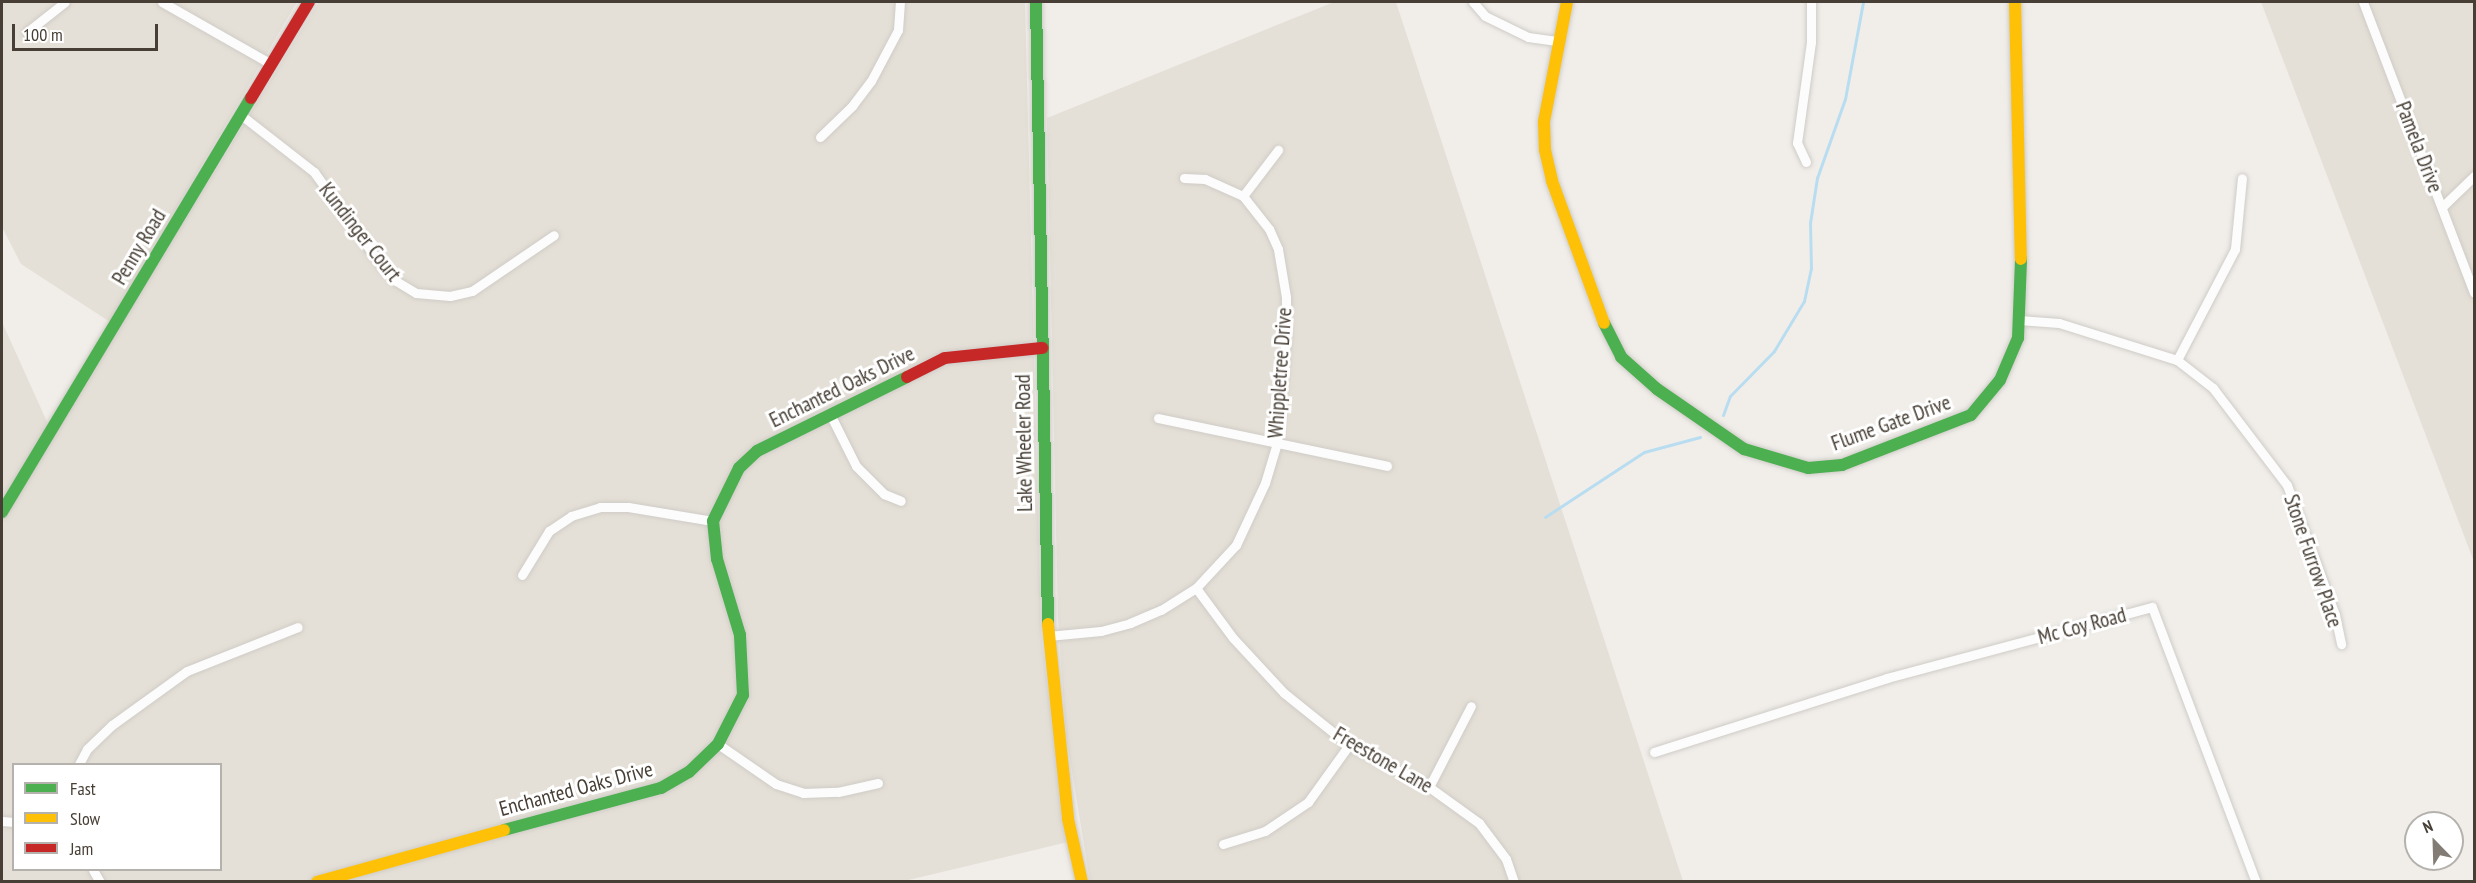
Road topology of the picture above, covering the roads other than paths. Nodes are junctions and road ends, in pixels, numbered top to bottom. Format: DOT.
graph roads {
  1 [pos="65,2"];
  2 [pos="162,2"];
  3 [pos="309,2"];
  4 [pos="900,2"];
  5 [pos="1036,2"];
  6 [pos="1473,2"];
  7 [pos="1567,2"];
  8 [pos="1811,2"];
  9 [pos="2015,2"];
  10 [pos="2362,2"];
  11 [pos="27,32"];
  12 [pos="1557,42"];
  13 [pos="271,64"];
  14 [pos="241,115"];
  15 [pos="820,137"];
  16 [pos="1278,150"];
  17 [pos="1806,162"];
  18 [pos="2475,176"];
  19 [pos="1184,178"];
  20 [pos="2242,178"];
  21 [pos="1244,196"];
  22 [pos="2442,207"];
  23 [pos="554,235"];
  24 [pos="2475,293"];
  25 [pos="2019,320"];
  26 [pos="1041,348"];
  27 [pos="2177,360"];
  28 [pos="831,416"];
  29 [pos="1158,418"];
  30 [pos="1277,443"];
  31 [pos="1387,466"];
  32 [pos="901,501"];
  33 [pos="2,512"];
  34 [pos="713,521"];
  35 [pos="522,575"];
  36 [pos="1196,588"];
  37 [pos="298,627"];
  38 [pos="1048,636"];
  39 [pos="2341,644"];
  40 [pos="1471,706"];
  41 [pos="718,744"];
  42 [pos="1349,745"];
  43 [pos="1654,752"];
  44 [pos="80,763"];
  45 [pos="878,783"];
  46 [pos="1429,787"];
  47 [pos="1223,844"];
  48 [pos="316,882"];
  49 [pos="1082,882"];
  50 [pos="1514,882"];
  51 [pos="2256,882"];
  1 -- 11 [label="street"];
  2 -- 13 [label="street"];
  3 -- 13 [label="street, Penny Road"];
  4 -- 15 [label="street"];
  5 -- 26 [label="street, Lake Wheeler Road"];
  6 -- 12 [label="street"];
  7 -- 12 [label="street, Flume Gate Drive"];
  8 -- 17 [label="street"];
  9 -- 25 [label="street, Flume Gate Drive"];
  10 -- 22 [label="street, Pamela Drive"];
  12 -- 25 [label="street, Flume Gate Drive"];
  13 -- 14 [label="street, Penny Road"];
  14 -- 23 [label="street, Kundinger Court"];
  14 -- 33 [label="street, Penny Road"];
  16 -- 21 [label="street"];
  18 -- 22 [label="street"];
  19 -- 21 [label="street, Whippletree Drive"];
  20 -- 27 [label="street"];
  21 -- 30 [label="street, Whippletree Drive"];
  22 -- 24 [label="street, Pamela Drive"];
  25 -- 27 [label="street, Stone Furrow Place"];
  26 -- 28 [label="street, Enchanted Oaks Drive"];
  26 -- 38 [label="street, Lake Wheeler Road"];
  27 -- 39 [label="street, Stone Furrow Place"];
  28 -- 32 [label="street"];
  28 -- 34 [label="street, Enchanted Oaks Drive"];
  29 -- 30 [label="street"];
  30 -- 31 [label="street"];
  30 -- 36 [label="street, Whippletree Drive"];
  34 -- 35 [label="street"];
  34 -- 41 [label="street, Enchanted Oaks Drive"];
  36 -- 38 [label="street, Whippletree Drive"];
  36 -- 42 [label="street, Freestone Lane"];
  37 -- 44 [label="street"];
  38 -- 49 [label="street, Lake Wheeler Road"];
  40 -- 46 [label="street"];
  41 -- 45 [label="street"];
  41 -- 48 [label="street, Enchanted Oaks Drive"];
  42 -- 46 [label="street, Freestone Lane"];
  42 -- 47 [label="street"];
  43 -- 51 [label="street, Mc Coy Road"];
  46 -- 50 [label="street, Freestone Lane"];
}
